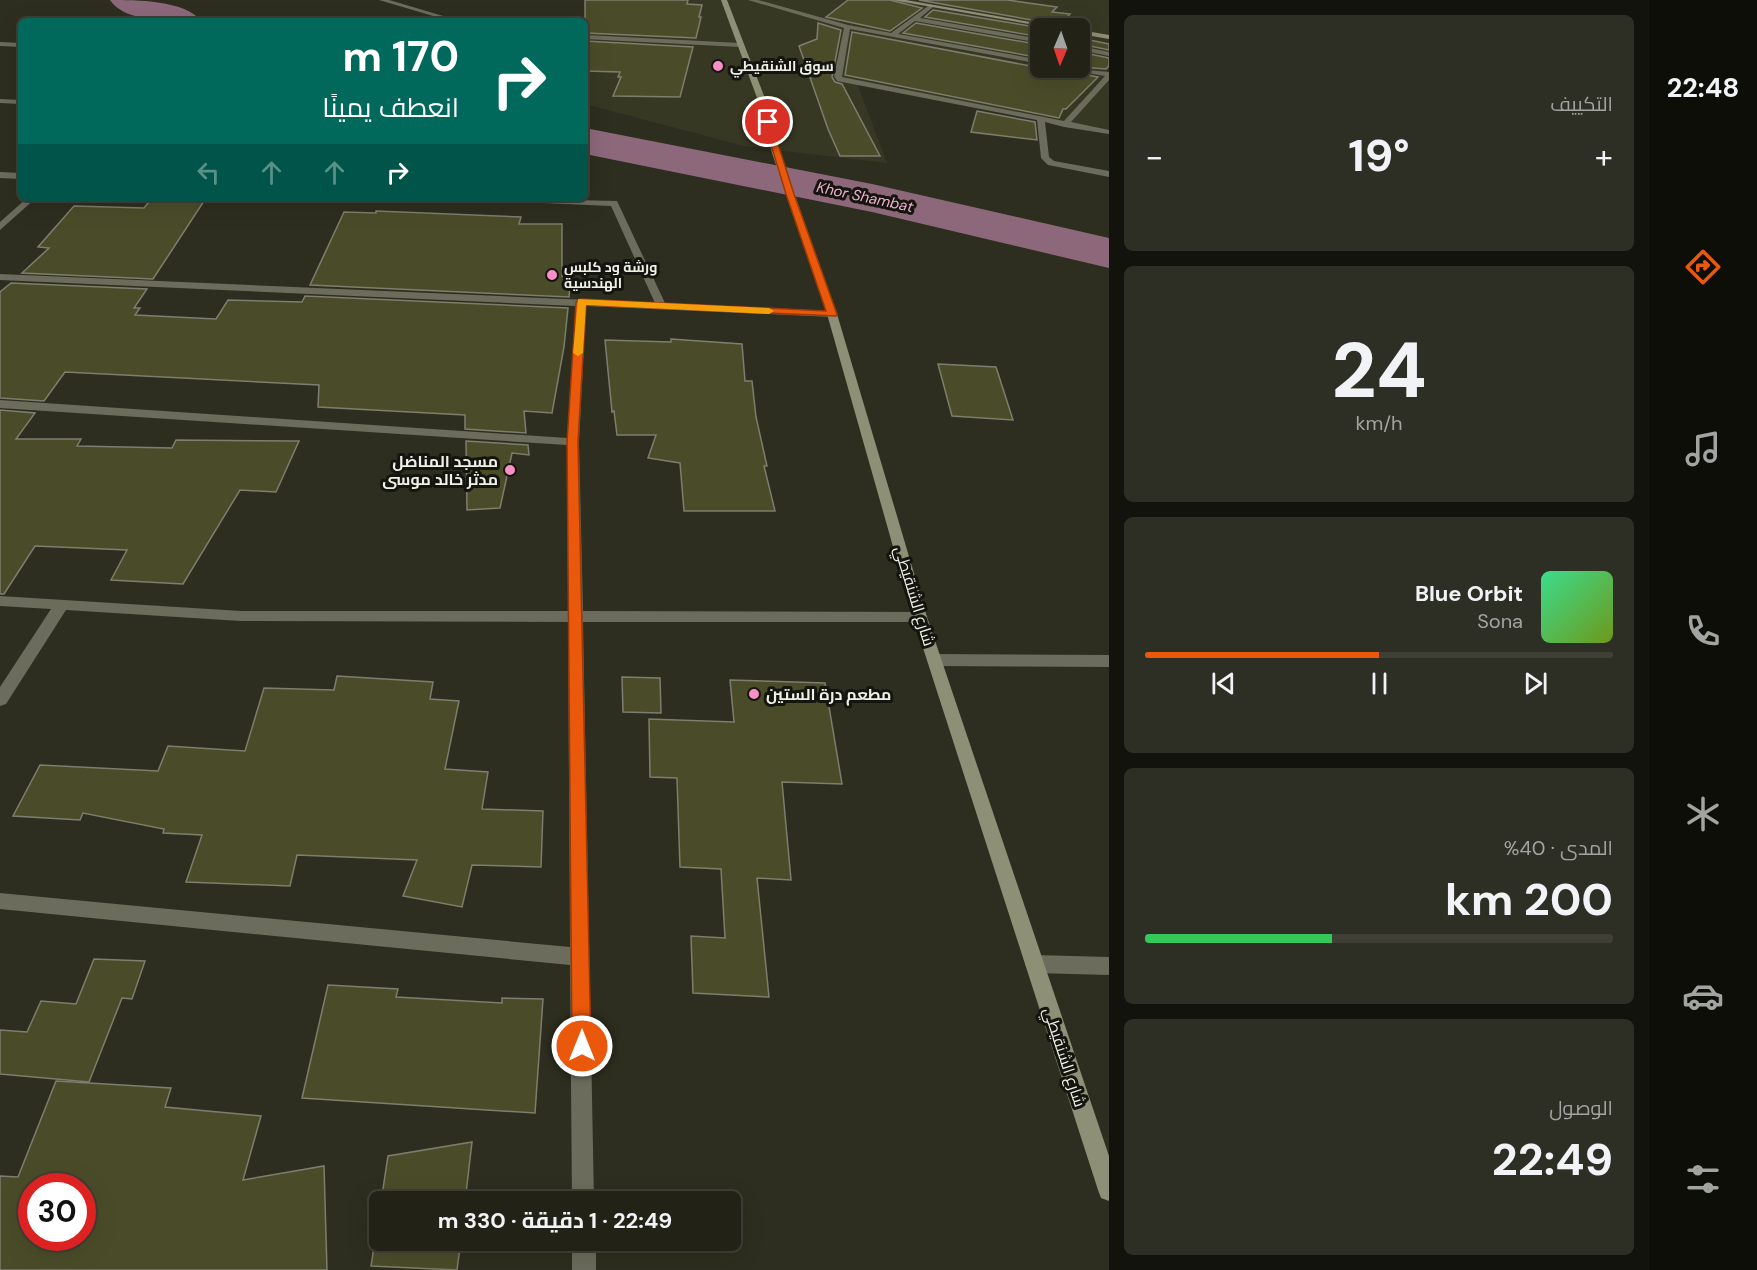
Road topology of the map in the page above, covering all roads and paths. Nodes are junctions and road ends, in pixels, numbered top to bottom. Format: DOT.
graph roads {
  1 [pos="382,0"];
  2 [pos="724,0"];
  3 [pos="751,0"];
  4 [pos="895,0"];
  5 [pos="904,1"];
  6 [pos="931,6"];
  7 [pos="446,18"];
  8 [pos="915,19"];
  9 [pos="1030,23"];
  10 [pos="847,27"];
  11 [pos="1090,34"];
  12 [pos="893,35"];
  13 [pos="588,37"];
  14 [pos="1109,37"];
  15 [pos="1030,39"];
  16 [pos="0,44"];
  17 [pos="18,45"];
  18 [pos="740,45"];
  19 [pos="1090,50"];
  20 [pos="1109,54"];
  21 [pos="1030,60"];
  22 [pos="1090,72"];
  23 [pos="1109,75"];
  24 [pos="0,101"];
  25 [pos="18,102"];
  26 [pos="1041,120"];
  27 [pos="1065,124"];
  28 [pos="1109,132"];
  29 [pos="1109,174"];
  30 [pos="0,175"];
  31 [pos="18,176"];
  32 [pos="29,201"];
  33 [pos="567,201"];
  34 [pos="0,226"];
  35 [pos="0,278"];
  36 [pos="581,302"];
  37 [pos="661,305"];
  38 [pos="832,314"];
  39 [pos="0,404"];
  40 [pos="573,442"];
  41 [pos="0,601"];
  42 [pos="61,606"];
  43 [pos="575,616"];
  44 [pos="920,616"];
  45 [pos="935,660"];
  46 [pos="1109,661"];
  47 [pos="0,700"];
  48 [pos="0,901"];
  49 [pos="581,957"];
  50 [pos="1035,964"];
  51 [pos="1109,966"];
  52 [pos="1109,1190"];
  53 [pos="583,1191"];
  54 [pos="584,1251"];
  55 [pos="584,1270"];
  1 -- 7 [label="street"];
  2 -- 18 [label="street, شارع الشنقيطي"];
  3 -- 10 [label="street"];
  4 -- 5 [label="street"];
  5 -- 6 [label="street"];
  6 -- 8 [label="street"];
  6 -- 9 [label="street"];
  8 -- 12 [label="street"];
  8 -- 15 [label="street"];
  10 -- 12 [label="street"];
  10 -- 26 [label="street"];
  11 -- 14 [label="street"];
  12 -- 21 [label="street"];
  13 -- 18 [label="street"];
  16 -- 17 [label="street"];
  18 -- 38 [label="street, شارع الشنقيطي"];
  19 -- 20 [label="street"];
  22 -- 23 [label="street"];
  23 -- 27 [label="street"];
  24 -- 25 [label="street"];
  26 -- 27 [label="street"];
  26 -- 29 [label="street"];
  27 -- 28 [label="street"];
  30 -- 31 [label="street"];
  32 -- 34 [label="street"];
  33 -- 37 [label="street"];
  35 -- 36 [label="street"];
  36 -- 37 [label="street"];
  36 -- 40 [label="street"];
  37 -- 38 [label="street"];
  38 -- 44 [label="street, شارع الشنقيطي"];
  39 -- 40 [label="street"];
  40 -- 43 [label="street"];
  41 -- 42 [label="street"];
  42 -- 43 [label="street"];
  42 -- 47 [label="street"];
  43 -- 44 [label="street"];
  43 -- 49 [label="street"];
  44 -- 45 [label="street, شارع الشنقيطي"];
  45 -- 46 [label="street"];
  45 -- 50 [label="street, شارع الشنقيطي"];
  48 -- 49 [label="street"];
  49 -- 53 [label="street"];
  50 -- 51 [label="street"];
  50 -- 52 [label="street, شارع الشنقيطي"];
  54 -- 55 [label="street"];
}
